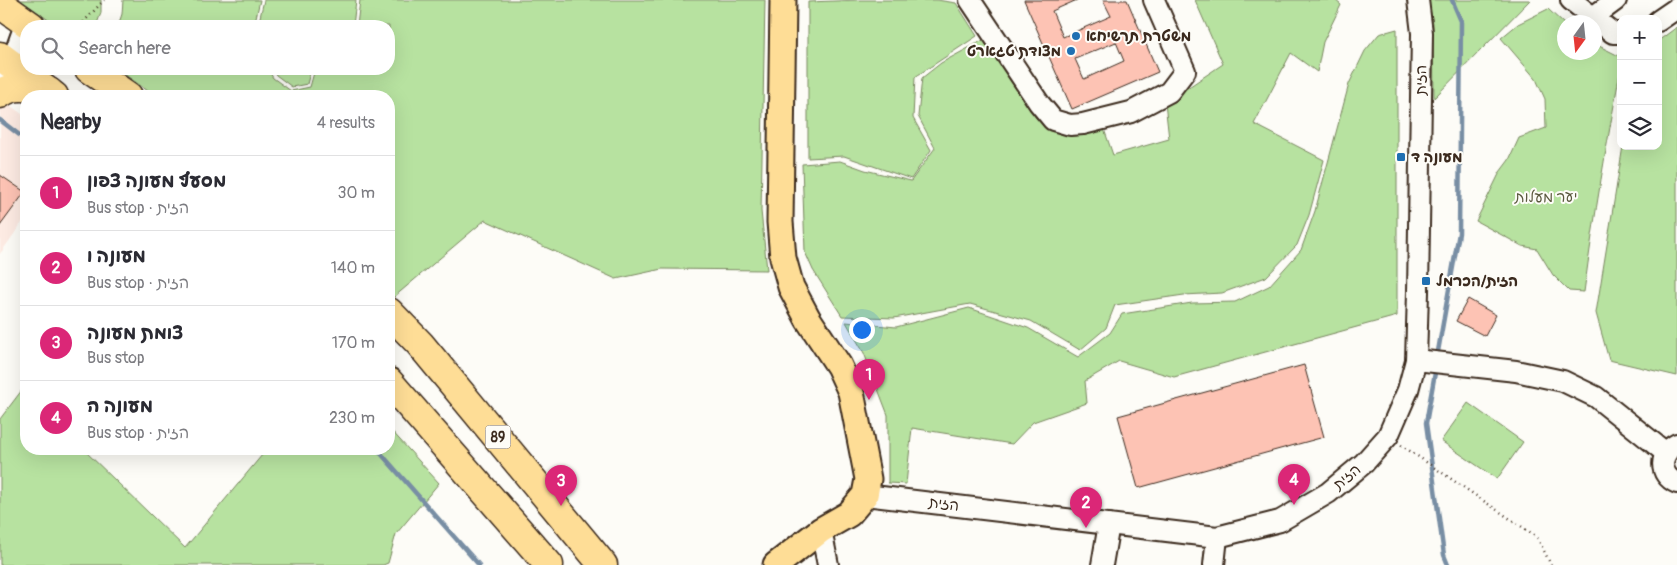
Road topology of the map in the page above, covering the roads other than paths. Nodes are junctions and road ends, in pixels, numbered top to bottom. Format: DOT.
graph roads {
  1 [pos="783,0"];
  2 [pos="970,0"];
  3 [pos="1154,0"];
  4 [pos="1418,0"];
  5 [pos="1571,0"];
  6 [pos="1616,0"];
  7 [pos="0,4"];
  8 [pos="1677,8"];
  9 [pos="1590,15"];
  10 [pos="1596,15"];
  11 [pos="1662,18"];
  12 [pos="23,20"];
  13 [pos="1602,24"];
  14 [pos="1617,33"];
  15 [pos="20,37"];
  16 [pos="3,61"];
  17 [pos="20,73"];
  18 [pos="23,75"];
  19 [pos="98,75"];
  20 [pos="38,90"];
  21 [pos="45,90"];
  22 [pos="120,90"];
  23 [pos="0,94"];
  24 [pos="395,318"];
  25 [pos="1416,360"];
  26 [pos="395,389"];
  27 [pos="1671,448"];
  28 [pos="1677,483"];
  29 [pos="865,495"];
  30 [pos="1109,524"];
  31 [pos="821,530"];
  32 [pos="1217,537"];
  33 [pos="801,545"];
  34 [pos="549,565"];
  35 [pos="603,565"];
  36 [pos="763,565"];
  37 [pos="776,565"];
  38 [pos="828,565"];
  39 [pos="1102,565"];
  40 [pos="1214,565"];
  1 -- 29 [label="main road"];
  2 -- 3 [label="street"];
  4 -- 25 [label="street, הזית"];
  5 -- 9 [label="street"];
  6 -- 10 [label="street"];
  7 -- 12 [label="highway"];
  8 -- 11 [label="street"];
  13 -- 14 [label="street"];
  15 -- 16 [label="street"];
  16 -- 17 [label="highway"];
  18 -- 21 [label="highway"];
  19 -- 22 [label="highway"];
  20 -- 23 [label="highway"];
  24 -- 35 [label="highway, 89"];
  25 -- 27 [label="street"];
  25 -- 32 [label="street, הזית"];
  26 -- 34 [label="highway"];
  27 -- 28 [label="street"];
  29 -- 30 [label="street, הזית"];
  29 -- 31 [label="main road"];
  30 -- 32 [label="street, הזית"];
  30 -- 39 [label="street"];
  31 -- 33 [label="main road"];
  31 -- 38 [label="street"];
  32 -- 40 [label="street"];
  33 -- 36 [label="main road"];
  33 -- 37 [label="main road"];
}
